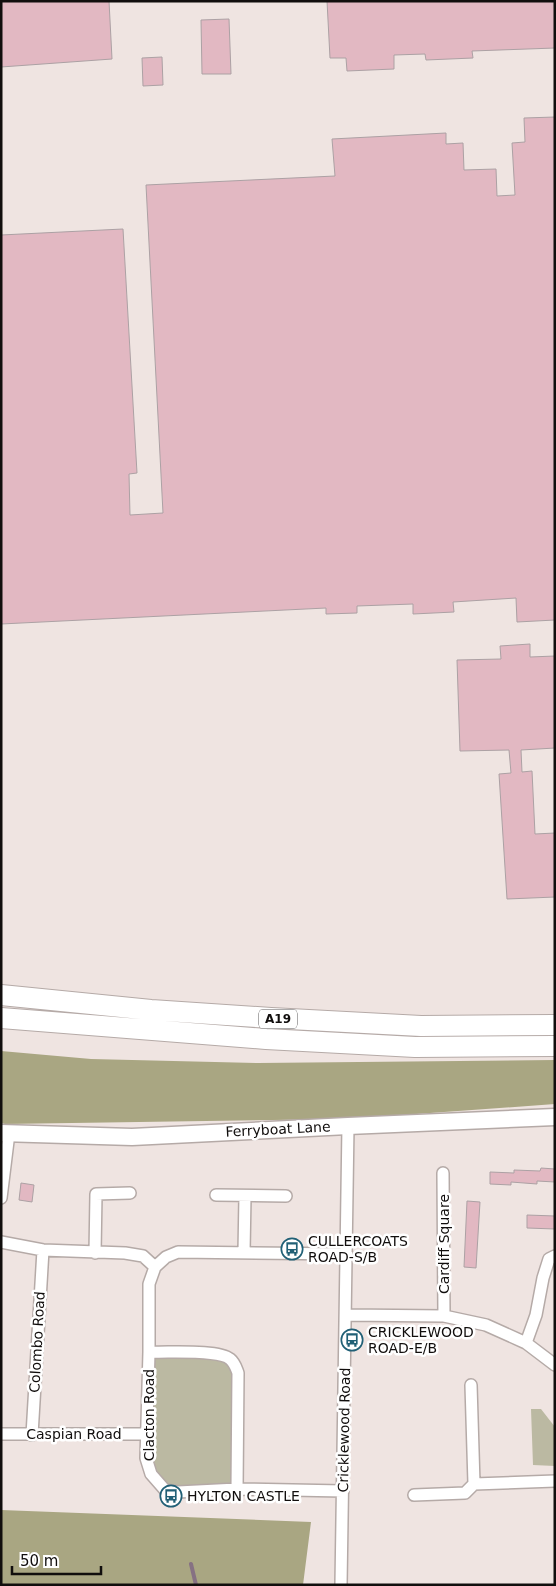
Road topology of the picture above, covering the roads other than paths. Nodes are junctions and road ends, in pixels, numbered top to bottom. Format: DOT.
graph roads {
  1 [pos="1,996"];
  2 [pos="1,1018"];
  3 [pos="555,1025"];
  4 [pos="555,1046"];
  5 [pos="555,1117"];
  6 [pos="348,1126"];
  7 [pos="5,1133"];
  8 [pos="443,1173"];
  9 [pos="130,1193"];
  10 [pos="216,1195"];
  11 [pos="245,1196"];
  12 [pos="286,1196"];
  13 [pos="1,1198"];
  14 [pos="1,1242"];
  15 [pos="43,1250"];
  16 [pos="244,1252"];
  17 [pos="95,1253"];
  18 [pos="347,1254"];
  19 [pos="555,1256"];
  20 [pos="155,1267"];
  21 [pos="346,1315"];
  22 [pos="444,1316"];
  23 [pos="526,1343"];
  24 [pos="149,1352"];
  25 [pos="555,1365"];
  26 [pos="471,1385"];
  27 [pos="1,1434"];
  28 [pos="146,1434"];
  29 [pos="32,1435"];
  30 [pos="555,1481"];
  31 [pos="474,1484"];
  32 [pos="237,1489"];
  33 [pos="343,1491"];
  34 [pos="414,1494"];
  35 [pos="341,1585"];
  1 -- 3 [label="highway, A19"];
  2 -- 4 [label="highway, A19"];
  5 -- 6 [label="street, Ferryboat Lane"];
  6 -- 7 [label="street, Ferryboat Lane"];
  6 -- 18 [label="street, Cricklewood Road"];
  7 -- 13 [label="street"];
  8 -- 22 [label="street, Cardiff Square"];
  9 -- 17 [label="street"];
  10 -- 11 [label="street"];
  11 -- 12 [label="street"];
  11 -- 16 [label="street"];
  14 -- 15 [label="street"];
  15 -- 17 [label="street"];
  15 -- 29 [label="street, Colombo Road"];
  16 -- 18 [label="street"];
  16 -- 20 [label="street"];
  17 -- 20 [label="street"];
  18 -- 21 [label="street, Cricklewood Road"];
  19 -- 23 [label="street"];
  20 -- 24 [label="street, Clacton Road"];
  21 -- 22 [label="street"];
  21 -- 33 [label="street, Cricklewood Road"];
  22 -- 23 [label="street"];
  23 -- 25 [label="street"];
  24 -- 28 [label="street, Clacton Road"];
  24 -- 32 [label="street, Clacton Road"];
  26 -- 31 [label="street"];
  27 -- 29 [label="street, Caspian Road"];
  28 -- 29 [label="street, Caspian Road"];
  28 -- 32 [label="street, Clacton Road"];
  30 -- 31 [label="street"];
  31 -- 34 [label="street"];
  32 -- 33 [label="street, Clacton Road"];
  33 -- 35 [label="street, Cricklewood Road"];
}
